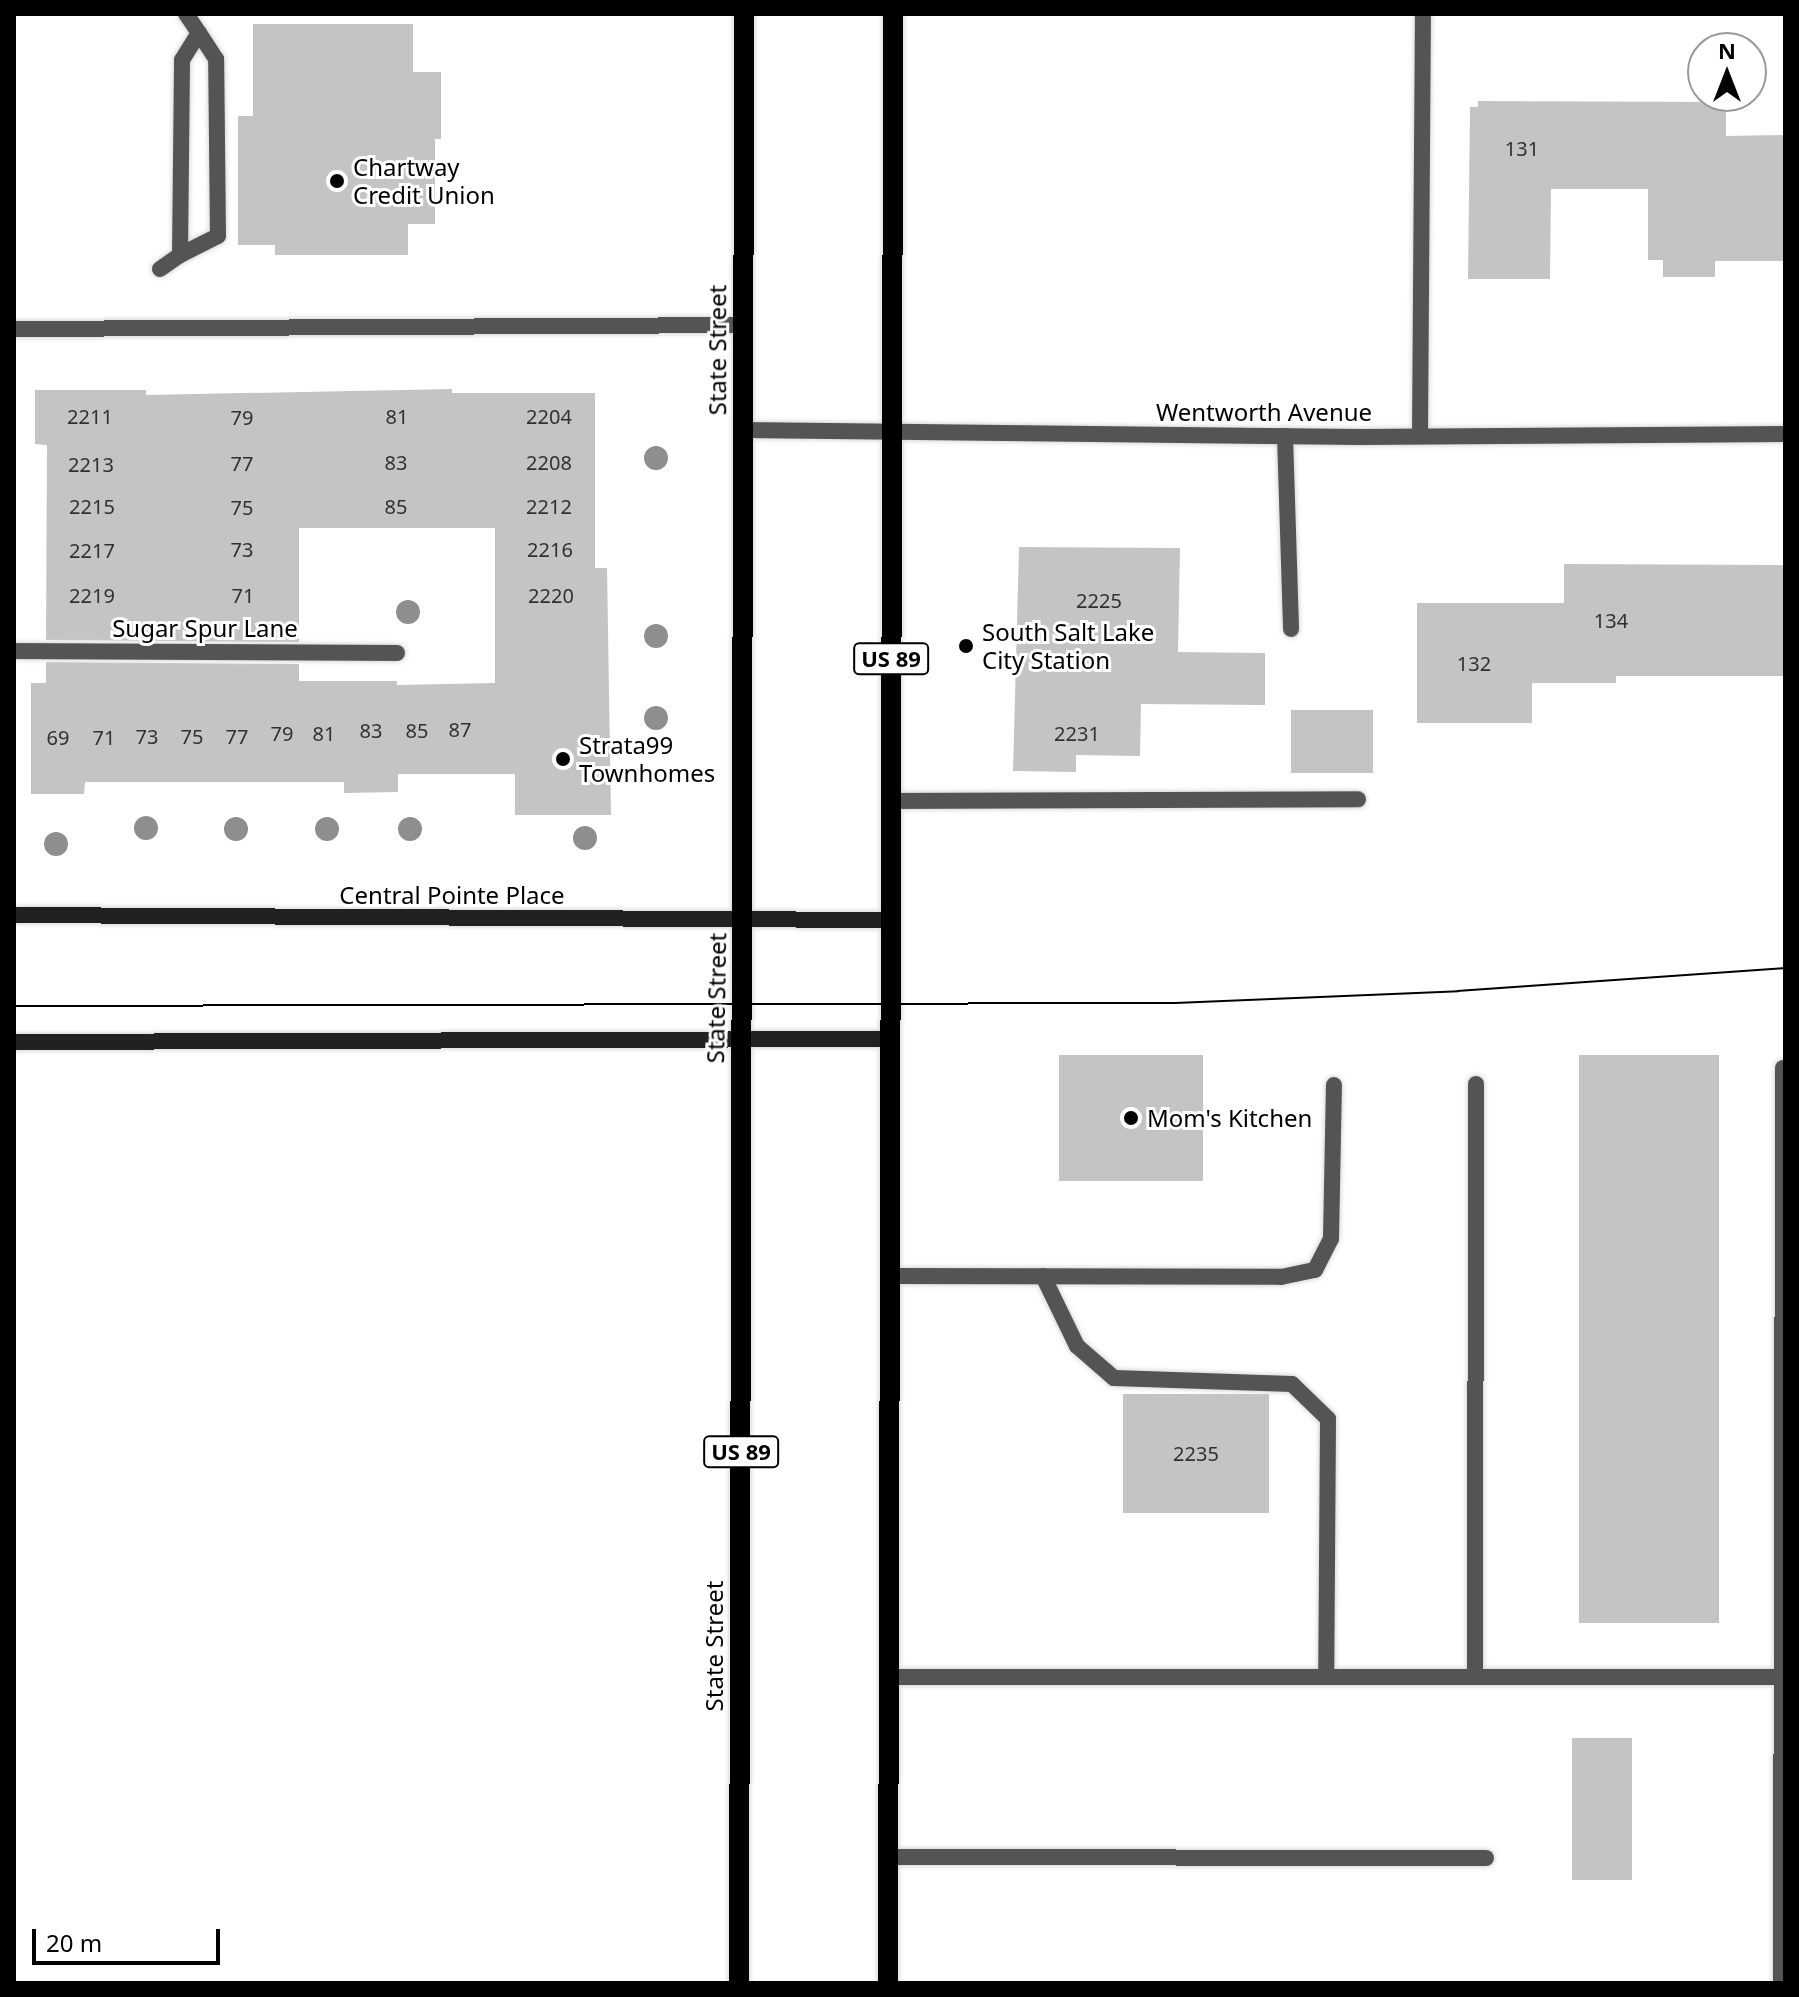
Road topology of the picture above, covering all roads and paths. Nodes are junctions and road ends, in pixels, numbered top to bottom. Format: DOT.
graph roads {
  1 [pos="186,14"];
  2 [pos="744,14"];
  3 [pos="893,14"];
  4 [pos="1423,14"];
  5 [pos="199,33"];
  6 [pos="180,255"];
  7 [pos="160,269"];
  8 [pos="743,325"];
  9 [pos="14,329"];
  10 [pos="742,430"];
  11 [pos="891,434"];
  12 [pos="1785,434"];
  13 [pos="1285,436"];
  14 [pos="1420,436"];
  15 [pos="1291,629"];
  16 [pos="14,651"];
  17 [pos="397,653"];
  18 [pos="1358,799"];
  19 [pos="891,801"];
  20 [pos="14,915"];
  21 [pos="891,920"];
  22 [pos="743,921"];
  23 [pos="742,1039"];
  24 [pos="891,1039"];
  25 [pos="14,1042"];
  26 [pos="1783,1068"];
  27 [pos="1476,1084"];
  28 [pos="1334,1085"];
  29 [pos="890,1276"];
  30 [pos="1043,1276"];
  31 [pos="889,1677"];
  32 [pos="1326,1677"];
  33 [pos="1475,1677"];
  34 [pos="1781,1677"];
  35 [pos="888,1857"];
  36 [pos="1486,1858"];
  37 [pos="739,1983"];
  38 [pos="888,1983"];
  39 [pos="1781,1983"];
  1 -- 5 [label="street"];
  2 -- 8 [label="main road, State Street / US 89"];
  3 -- 11 [label="main road, US 89"];
  4 -- 14 [label="street"];
  5 -- 6 [label="street"];
  5 -- 6 [label="street"];
  6 -- 7 [label="street"];
  8 -- 9 [label="street"];
  8 -- 10 [label="main road, State Street / US 89"];
  10 -- 11 [label="street, Wentworth Avenue"];
  10 -- 22 [label="main road, State Street / US 89"];
  11 -- 13 [label="street, Wentworth Avenue"];
  11 -- 19 [label="main road, US 89"];
  12 -- 14 [label="street, Wentworth Avenue"];
  13 -- 14 [label="street, Wentworth Avenue"];
  13 -- 15 [label="street"];
  16 -- 17 [label="street, Sugar Spur Lane"];
  18 -- 19 [label="street"];
  19 -- 21 [label="main road, US 89"];
  20 -- 22 [label="street, Central Pointe Place"];
  21 -- 22 [label="street, Central Pointe Place"];
  21 -- 24 [label="main road, US 89"];
  22 -- 23 [label="main road, State Street / US 89"];
  23 -- 24 [label="street"];
  23 -- 25 [label="street"];
  23 -- 37 [label="main road, State Street / US 89"];
  24 -- 29 [label="main road, US 89"];
  26 -- 34 [label="street"];
  27 -- 33 [label="street"];
  28 -- 30 [label="street"];
  29 -- 30 [label="street"];
  29 -- 31 [label="main road, US 89"];
  30 -- 32 [label="street"];
  31 -- 32 [label="street"];
  31 -- 35 [label="main road, US 89"];
  32 -- 33 [label="street"];
  33 -- 34 [label="street"];
  34 -- 39 [label="street"];
  35 -- 36 [label="street"];
  35 -- 38 [label="main road, US 89"];
}
